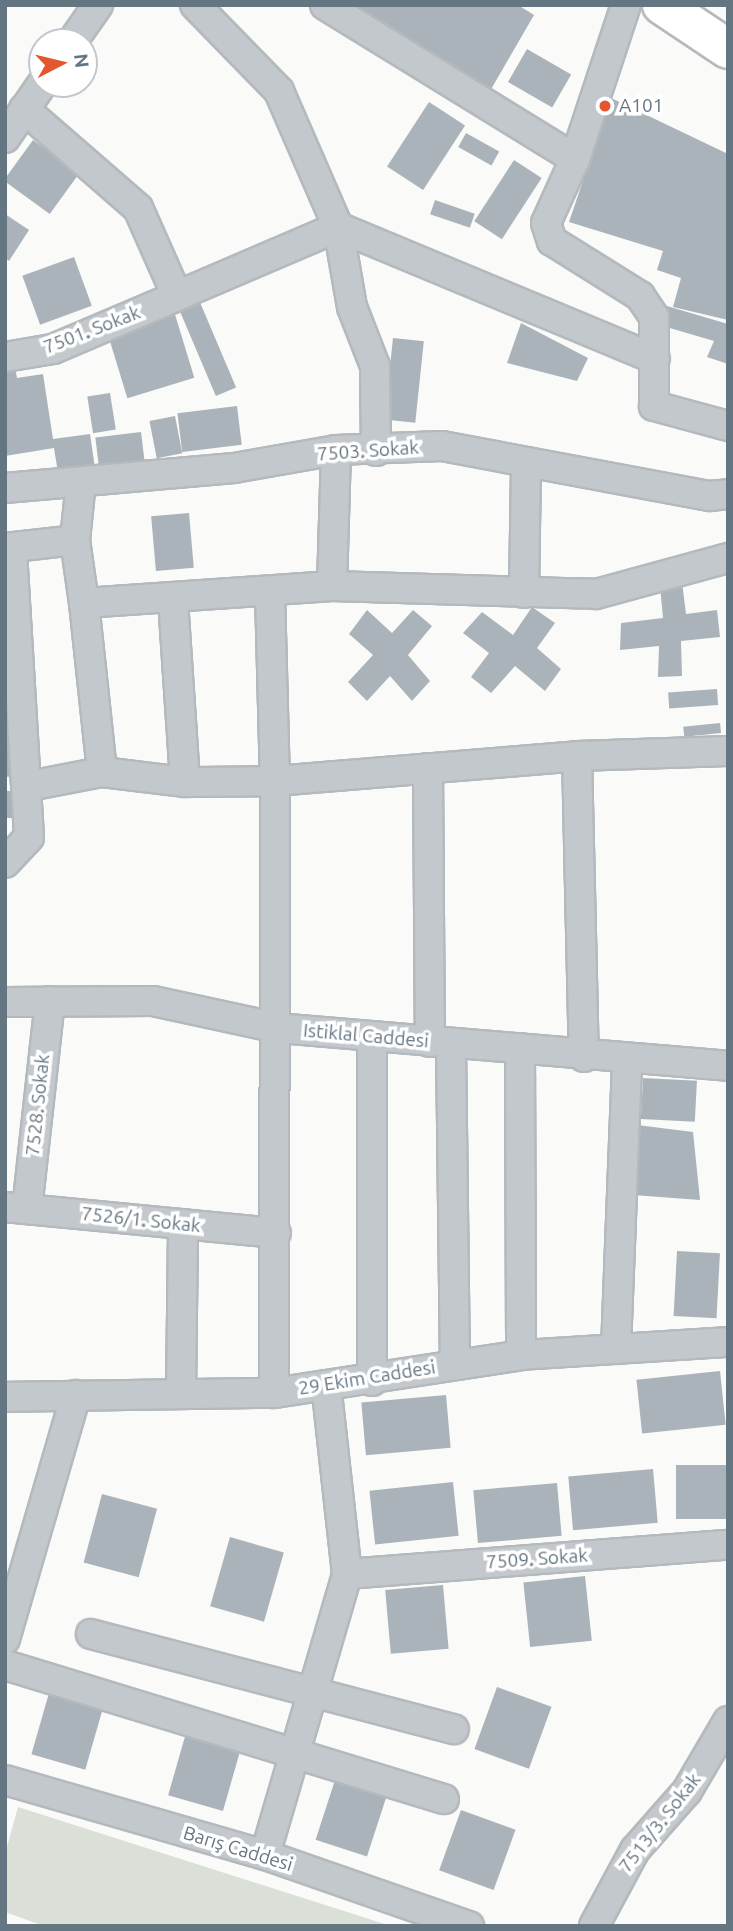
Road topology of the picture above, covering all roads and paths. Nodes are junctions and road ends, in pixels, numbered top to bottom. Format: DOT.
graph roads {
  1 [pos="97,5"];
  2 [pos="325,5"];
  3 [pos="626,5"];
  4 [pos="662,5"];
  5 [pos="197,6"];
  6 [pos="81,28"];
  7 [pos="728,49"];
  8 [pos="32,98"];
  9 [pos="24,109"];
  10 [pos="5,138"];
  11 [pos="575,159"];
  12 [pos="338,226"];
  13 [pos="177,296"];
  14 [pos="5,357"];
  15 [pos="655,359"];
  16 [pos="728,426"];
  17 [pos="336,450"];
  18 [pos="376,451"];
  19 [pos="526,463"];
  20 [pos="81,482"];
  21 [pos="5,488"];
  22 [pos="728,494"];
  23 [pos="75,540"];
  24 [pos="9,549"];
  25 [pos="728,558"];
  26 [pos="332,586"];
  27 [pos="270,593"];
  28 [pos="524,593"];
  29 [pos="173,600"];
  30 [pos="84,603"];
  31 [pos="728,751"];
  32 [pos="578,756"];
  33 [pos="428,768"];
  34 [pos="102,772"];
  35 [pos="275,781"];
  36 [pos="185,782"];
  37 [pos="29,786"];
  38 [pos="5,863"];
  39 [pos="50,1001"];
  40 [pos="5,1002"];
  41 [pos="278,1028"];
  42 [pos="372,1038"];
  43 [pos="441,1043"];
  44 [pos="520,1048"];
  45 [pos="584,1057"];
  46 [pos="627,1059"];
  47 [pos="728,1066"];
  48 [pos="16,1208"];
  49 [pos="183,1224"];
  50 [pos="276,1233"];
  51 [pos="728,1342"];
  52 [pos="616,1349"];
  53 [pos="521,1355"];
  54 [pos="455,1364"];
  55 [pos="372,1381"];
  56 [pos="326,1385"];
  57 [pos="274,1393"];
  58 [pos="181,1394"];
  59 [pos="76,1395"];
  60 [pos="5,1397"];
  61 [pos="728,1545"];
  62 [pos="347,1574"];
  63 [pos="14,1579"];
  64 [pos="91,1634"];
  65 [pos="5,1639"];
  66 [pos="5,1665"];
  67 [pos="312,1693"];
  68 [pos="728,1721"];
  69 [pos="454,1729"];
  70 [pos="295,1751"];
  71 [pos="5,1780"];
  72 [pos="444,1799"];
  73 [pos="265,1856"];
  74 [pos="469,1926"];
  75 [pos="594,1926"];
  1 -- 6 [label="street"];
  2 -- 11 [label="street"];
  3 -- 11 [label="street"];
  4 -- 7 [label="highway"];
  5 -- 12 [label="street"];
  8 -- 9 [label="street"];
  9 -- 10 [label="street"];
  9 -- 13 [label="street"];
  11 -- 15 [label="street"];
  12 -- 13 [label="street, 7501. Sokak"];
  12 -- 15 [label="street"];
  12 -- 18 [label="street"];
  13 -- 14 [label="street, 7501. Sokak"];
  15 -- 16 [label="street"];
  17 -- 18 [label="street, 7503. Sokak"];
  17 -- 20 [label="street, 7503. Sokak"];
  17 -- 26 [label="street"];
  18 -- 19 [label="street, 7503. Sokak"];
  19 -- 22 [label="street, 7503. Sokak"];
  19 -- 28 [label="street"];
  20 -- 21 [label="street, 7503. Sokak"];
  20 -- 23 [label="street"];
  23 -- 24 [label="street"];
  23 -- 30 [label="street"];
  24 -- 37 [label="street"];
  25 -- 28 [label="street"];
  26 -- 27 [label="street"];
  26 -- 28 [label="street"];
  27 -- 29 [label="street"];
  27 -- 35 [label="street"];
  29 -- 30 [label="street"];
  29 -- 36 [label="street"];
  30 -- 34 [label="street"];
  31 -- 32 [label="street"];
  32 -- 33 [label="street"];
  32 -- 45 [label="street"];
  33 -- 35 [label="street"];
  33 -- 43 [label="street"];
  34 -- 36 [label="street"];
  34 -- 37 [label="street"];
  35 -- 36 [label="street"];
  35 -- 41 [label="street"];
  37 -- 38 [label="street"];
  39 -- 40 [label="street, Istiklal Caddesi"];
  39 -- 41 [label="street, Istiklal Caddesi"];
  39 -- 48 [label="street, 7528. Sokak"];
  41 -- 42 [label="street, Istiklal Caddesi"];
  41 -- 50 [label="street"];
  42 -- 43 [label="street, Istiklal Caddesi"];
  42 -- 55 [label="street"];
  43 -- 44 [label="street, Istiklal Caddesi"];
  43 -- 54 [label="street"];
  44 -- 45 [label="street, Istiklal Caddesi"];
  44 -- 53 [label="street"];
  45 -- 46 [label="street, Istiklal Caddesi"];
  46 -- 47 [label="street, Istiklal Caddesi"];
  46 -- 52 [label="street"];
  48 -- 49 [label="street, 7526/1. Sokak"];
  49 -- 50 [label="street, 7526/1. Sokak"];
  49 -- 58 [label="street"];
  50 -- 57 [label="street"];
  51 -- 52 [label="street, 29 Ekim Caddesi"];
  52 -- 53 [label="street, 29 Ekim Caddesi"];
  53 -- 54 [label="street, 29 Ekim Caddesi"];
  54 -- 55 [label="street, 29 Ekim Caddesi"];
  55 -- 56 [label="street, 29 Ekim Caddesi"];
  56 -- 57 [label="street, 29 Ekim Caddesi"];
  56 -- 62 [label="street"];
  57 -- 58 [label="street, 29 Ekim Caddesi"];
  58 -- 59 [label="street, 29 Ekim Caddesi"];
  59 -- 60 [label="street, 29 Ekim Caddesi"];
  59 -- 63 [label="street"];
  61 -- 62 [label="street, 7509. Sokak"];
  62 -- 67 [label="street"];
  63 -- 65 [label="street"];
  64 -- 67 [label="street"];
  66 -- 70 [label="street"];
  67 -- 69 [label="street"];
  67 -- 70 [label="street"];
  68 -- 75 [label="street, 7513/3. Sokak"];
  70 -- 72 [label="street"];
  70 -- 73 [label="street"];
  71 -- 73 [label="street, Barış Caddesi"];
  73 -- 74 [label="street, Barış Caddesi"];
}
